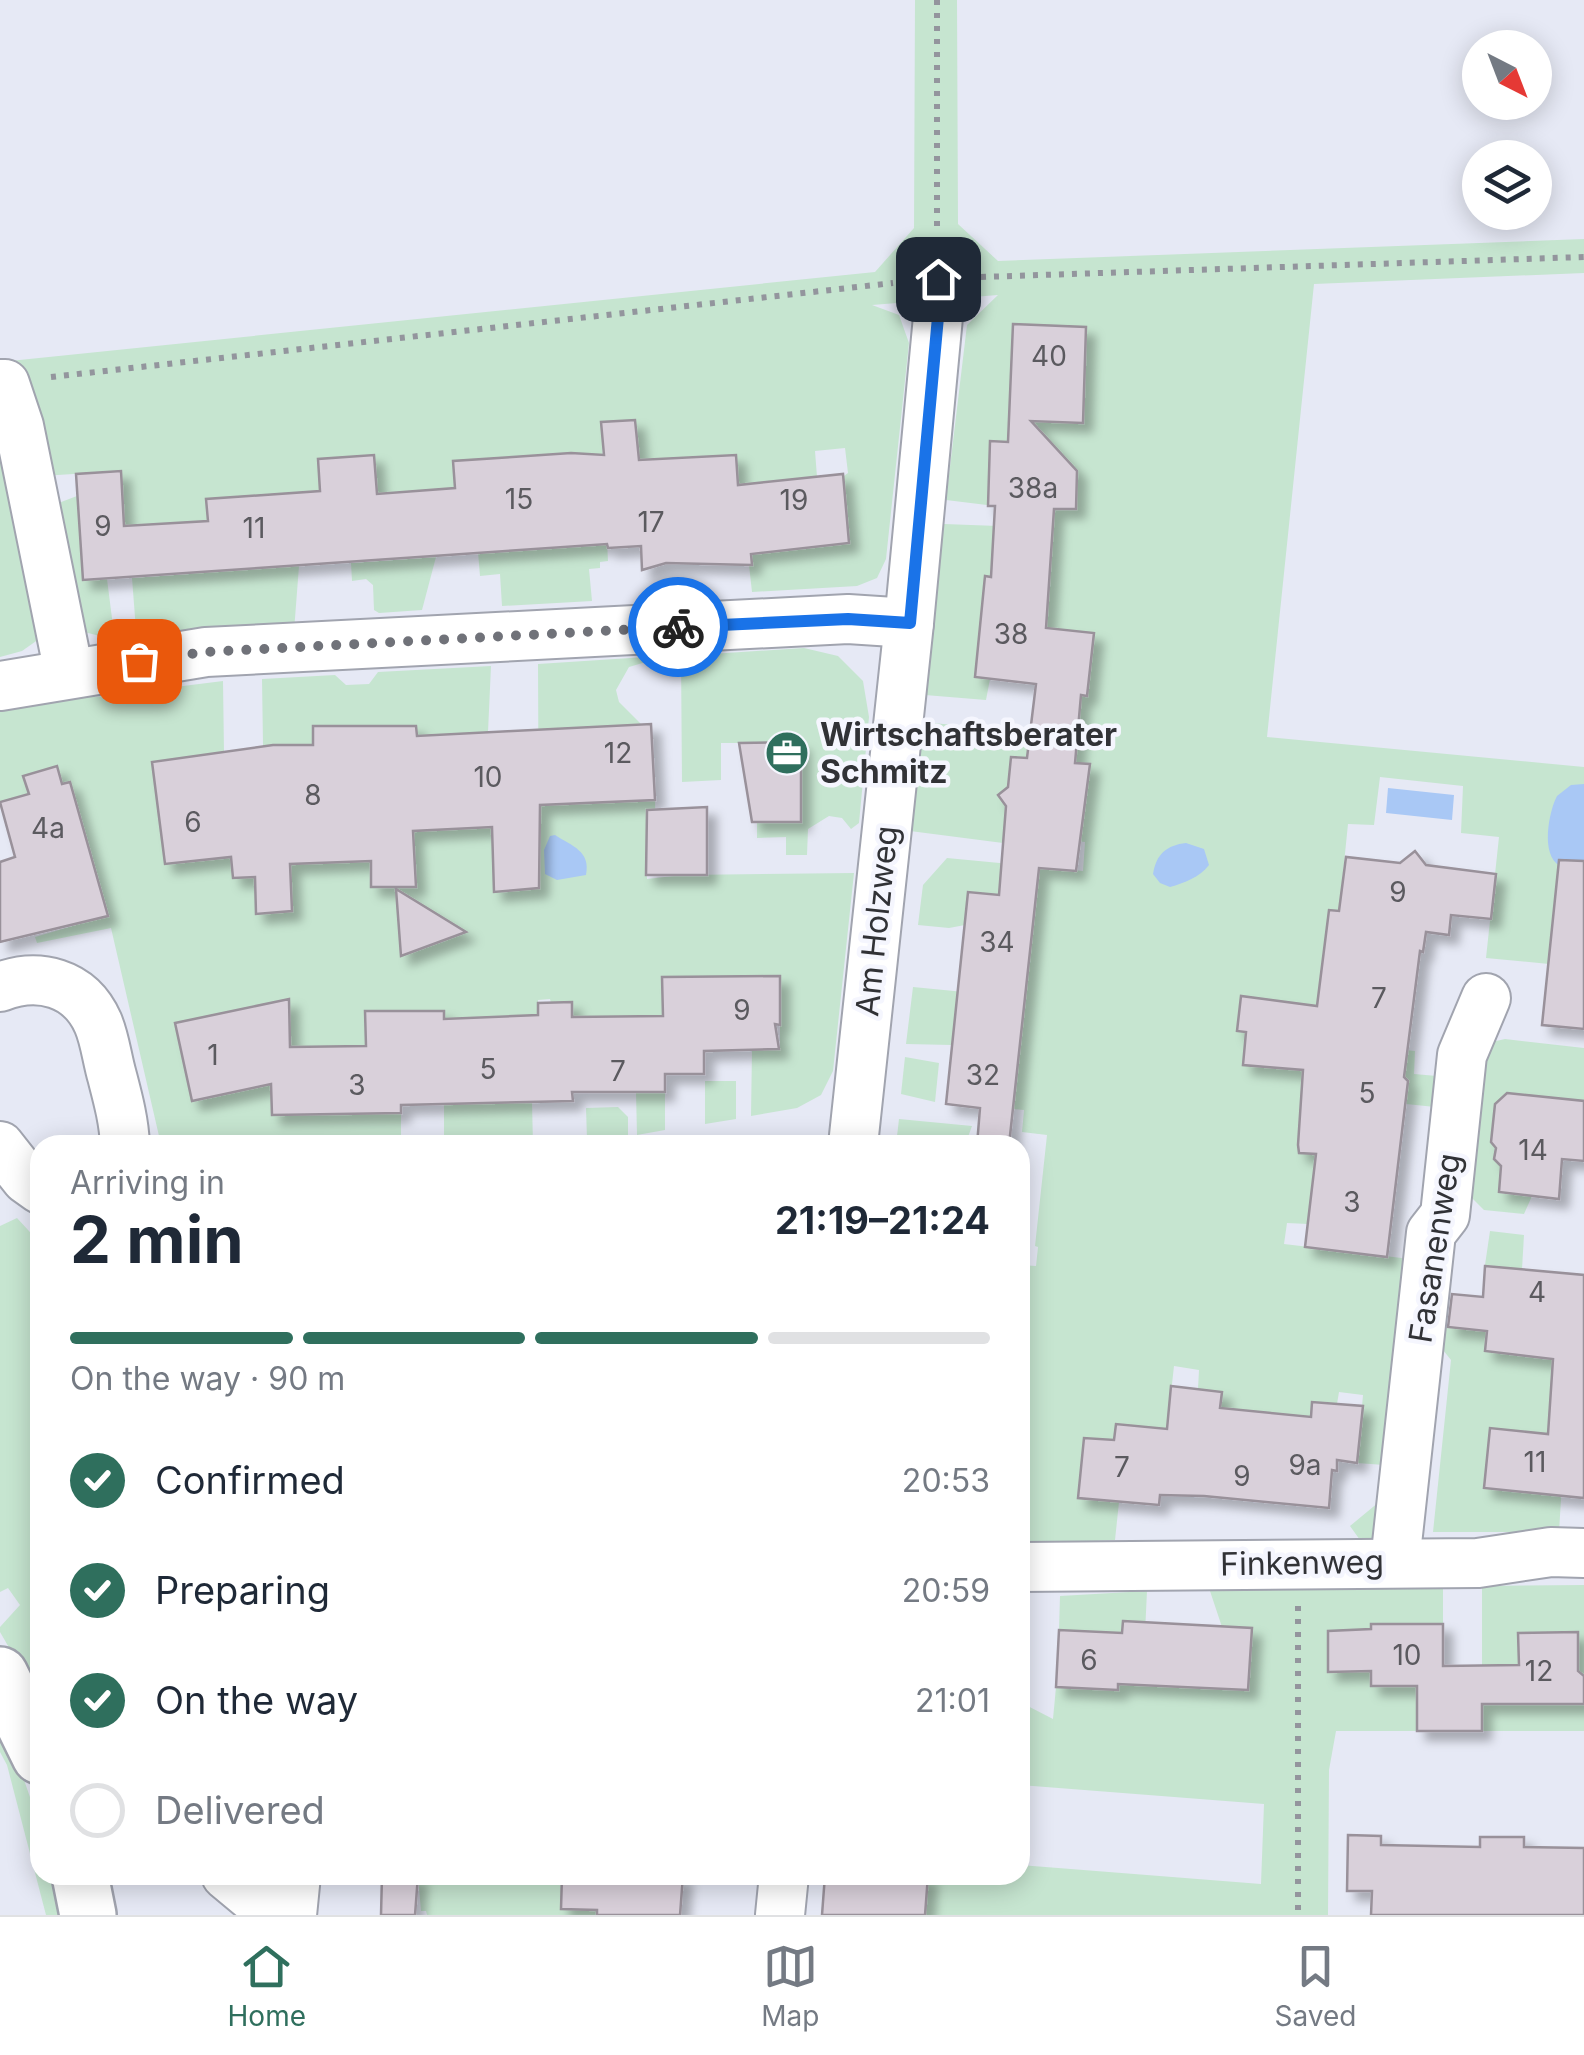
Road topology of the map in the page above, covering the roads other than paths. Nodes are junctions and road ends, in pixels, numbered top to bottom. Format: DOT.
graph roads {
  1 [pos="938,279"];
  2 [pos="20,381"];
  3 [pos="910,623"];
  4 [pos="68,674"];
  5 [pos="0,686"];
  6 [pos="0,986"];
  7 [pos="1486,998"];
  8 [pos="124,1135"];
  9 [pos="848,1135"];
  10 [pos="0,1146"];
  11 [pos="30,1182"];
  12 [pos="1584,1552"];
  13 [pos="1395,1562"];
  14 [pos="1030,1566"];
  15 [pos="0,1675"];
  16 [pos="30,1736"];
  17 [pos="82,1885"];
  18 [pos="238,1885"];
  19 [pos="295,1885"];
  20 [pos="783,1885"];
  21 [pos="88,1915"];
  22 [pos="274,1915"];
  23 [pos="292,1915"];
  24 [pos="780,1915"];
  1 -- 3 [label="street, Am Holzweg"];
  2 -- 4 [label="street"];
  3 -- 4 [label="street"];
  3 -- 9 [label="street, Am Holzweg"];
  4 -- 5 [label="street"];
  6 -- 8 [label="street"];
  7 -- 13 [label="street, Fasanenweg"];
  10 -- 11 [label="street"];
  12 -- 13 [label="street, Finkenweg"];
  13 -- 14 [label="street, Finkenweg"];
  15 -- 16 [label="street"];
  17 -- 21 [label="street"];
  18 -- 22 [label="street"];
  19 -- 23 [label="street"];
  20 -- 24 [label="street"];
}
